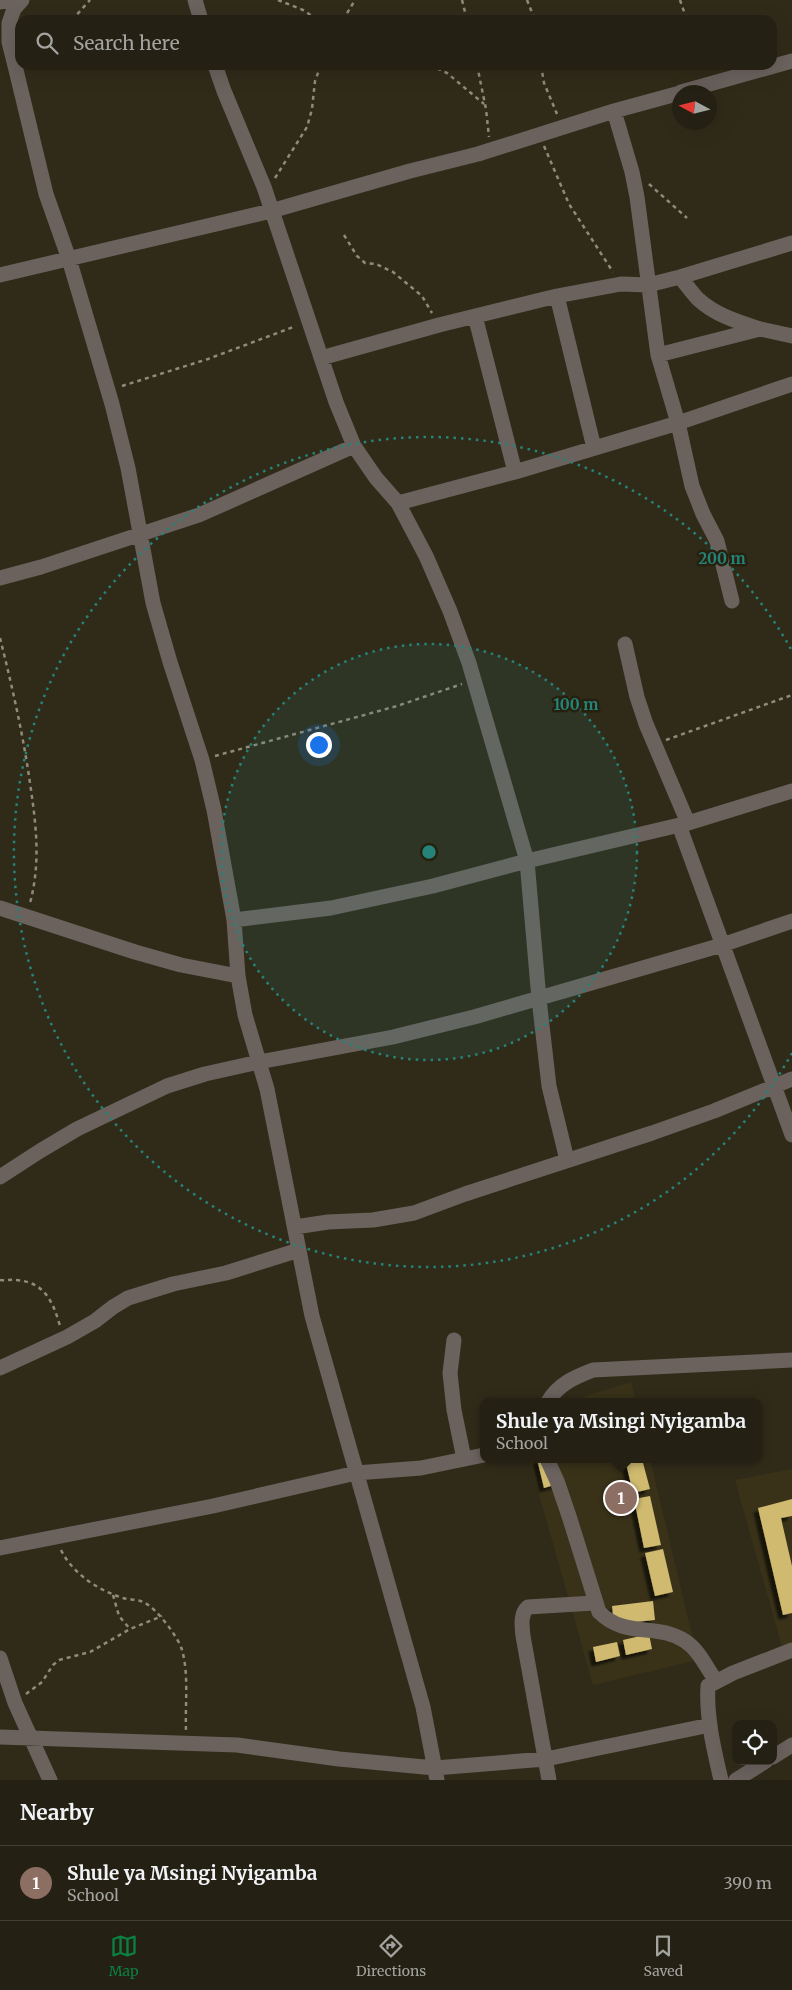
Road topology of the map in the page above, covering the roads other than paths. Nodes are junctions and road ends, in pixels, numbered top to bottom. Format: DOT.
graph roads {
  1 [pos="7,0"];
  2 [pos="22,0"];
  3 [pos="194,0"];
  4 [pos="0,2"];
  5 [pos="199,15"];
  6 [pos="792,61"];
  7 [pos="15,63"];
  8 [pos="777,65"];
  9 [pos="17,70"];
  10 [pos="218,70"];
  11 [pos="760,70"];
  12 [pos="708,85"];
  13 [pos="672,95"];
  14 [pos="614,111"];
  15 [pos="270,210"];
  16 [pos="792,243"];
  17 [pos="69,258"];
  18 [pos="0,275"];
  19 [pos="680,277"];
  20 [pos="648,285"];
  21 [pos="557,296"];
  22 [pos="476,316"];
  23 [pos="760,330"];
  24 [pos="792,336"];
  25 [pos="658,355"];
  26 [pos="321,358"];
  27 [pos="792,384"];
  28 [pos="678,423"];
  29 [pos="354,446"];
  30 [pos="594,448"];
  31 [pos="515,472"];
  32 [pos="398,503"];
  33 [pos="141,533"];
  34 [pos="0,578"];
  35 [pos="732,601"];
  36 [pos="625,644"];
  37 [pos="792,791"];
  38 [pos="684,824"];
  39 [pos="527,861"];
  40 [pos="0,908"];
  41 [pos="234,920"];
  42 [pos="792,921"];
  43 [pos="722,945"];
  44 [pos="238,976"];
  45 [pos="539,999"];
  46 [pos="259,1062"];
  47 [pos="792,1079"];
  48 [pos="775,1085"];
  49 [pos="792,1135"];
  50 [pos="567,1160"];
  51 [pos="0,1177"];
  52 [pos="295,1227"];
  53 [pos="299,1250"];
  54 [pos="454,1340"];
  55 [pos="792,1360"];
  56 [pos="0,1368"];
  57 [pos="550,1398"];
  58 [pos="480,1456"];
  59 [pos="464,1459"];
  60 [pos="549,1463"];
  61 [pos="356,1474"];
  62 [pos="0,1548"];
  63 [pos="594,1603"];
  64 [pos="792,1650"];
  65 [pos="0,1658"];
  66 [pos="718,1680"];
  67 [pos="710,1725"];
  68 [pos="0,1737"];
  69 [pos="32,1738"];
  70 [pos="792,1745"];
  71 [pos="777,1754"];
  72 [pos="546,1759"];
  73 [pos="760,1765"];
  74 [pos="436,1774"];
  75 [pos="50,1780"];
  76 [pos="549,1780"];
  77 [pos="721,1780"];
  78 [pos="736,1780"];
  1 -- 4 [label="street"];
  2 -- 7 [label="street"];
  3 -- 5 [label="street"];
  6 -- 8 [label="street"];
  9 -- 17 [label="street"];
  10 -- 15 [label="street"];
  11 -- 12 [label="street"];
  13 -- 14 [label="street"];
  14 -- 15 [label="street"];
  14 -- 20 [label="street"];
  15 -- 17 [label="street"];
  15 -- 26 [label="street"];
  16 -- 19 [label="street"];
  17 -- 18 [label="street"];
  17 -- 33 [label="street"];
  19 -- 20 [label="street"];
  19 -- 23 [label="street"];
  20 -- 21 [label="street"];
  20 -- 25 [label="street"];
  21 -- 22 [label="street"];
  21 -- 30 [label="street"];
  22 -- 26 [label="street"];
  22 -- 31 [label="street"];
  23 -- 24 [label="street"];
  23 -- 25 [label="street"];
  25 -- 28 [label="street"];
  26 -- 29 [label="street"];
  27 -- 28 [label="street"];
  28 -- 30 [label="street"];
  28 -- 35 [label="street"];
  29 -- 32 [label="street"];
  29 -- 33 [label="street"];
  30 -- 31 [label="street"];
  31 -- 32 [label="street"];
  32 -- 39 [label="street"];
  33 -- 34 [label="street"];
  33 -- 41 [label="street"];
  36 -- 38 [label="street"];
  37 -- 38 [label="street"];
  38 -- 39 [label="street"];
  38 -- 43 [label="street"];
  39 -- 41 [label="street"];
  39 -- 45 [label="street"];
  40 -- 44 [label="street"];
  41 -- 44 [label="street"];
  42 -- 43 [label="street"];
  43 -- 45 [label="street"];
  43 -- 48 [label="street"];
  44 -- 46 [label="street"];
  45 -- 46 [label="street"];
  45 -- 50 [label="street"];
  46 -- 51 [label="street"];
  46 -- 52 [label="street"];
  47 -- 48 [label="street"];
  48 -- 49 [label="street"];
  48 -- 50 [label="street"];
  50 -- 52 [label="street"];
  52 -- 53 [label="street"];
  53 -- 56 [label="street"];
  53 -- 61 [label="street"];
  54 -- 59 [label="street"];
  55 -- 57 [label="street"];
  58 -- 59 [label="street"];
  59 -- 61 [label="street"];
  60 -- 63 [label="street"];
  61 -- 62 [label="street"];
  61 -- 74 [label="street"];
  63 -- 66 [label="street"];
  63 -- 72 [label="street"];
  64 -- 66 [label="street"];
  65 -- 69 [label="street"];
  66 -- 67 [label="street"];
  67 -- 72 [label="street"];
  67 -- 77 [label="street"];
  68 -- 69 [label="street"];
  69 -- 74 [label="street"];
  69 -- 75 [label="street"];
  70 -- 71 [label="street"];
  72 -- 74 [label="street"];
  72 -- 76 [label="street"];
  73 -- 78 [label="street"];
}
